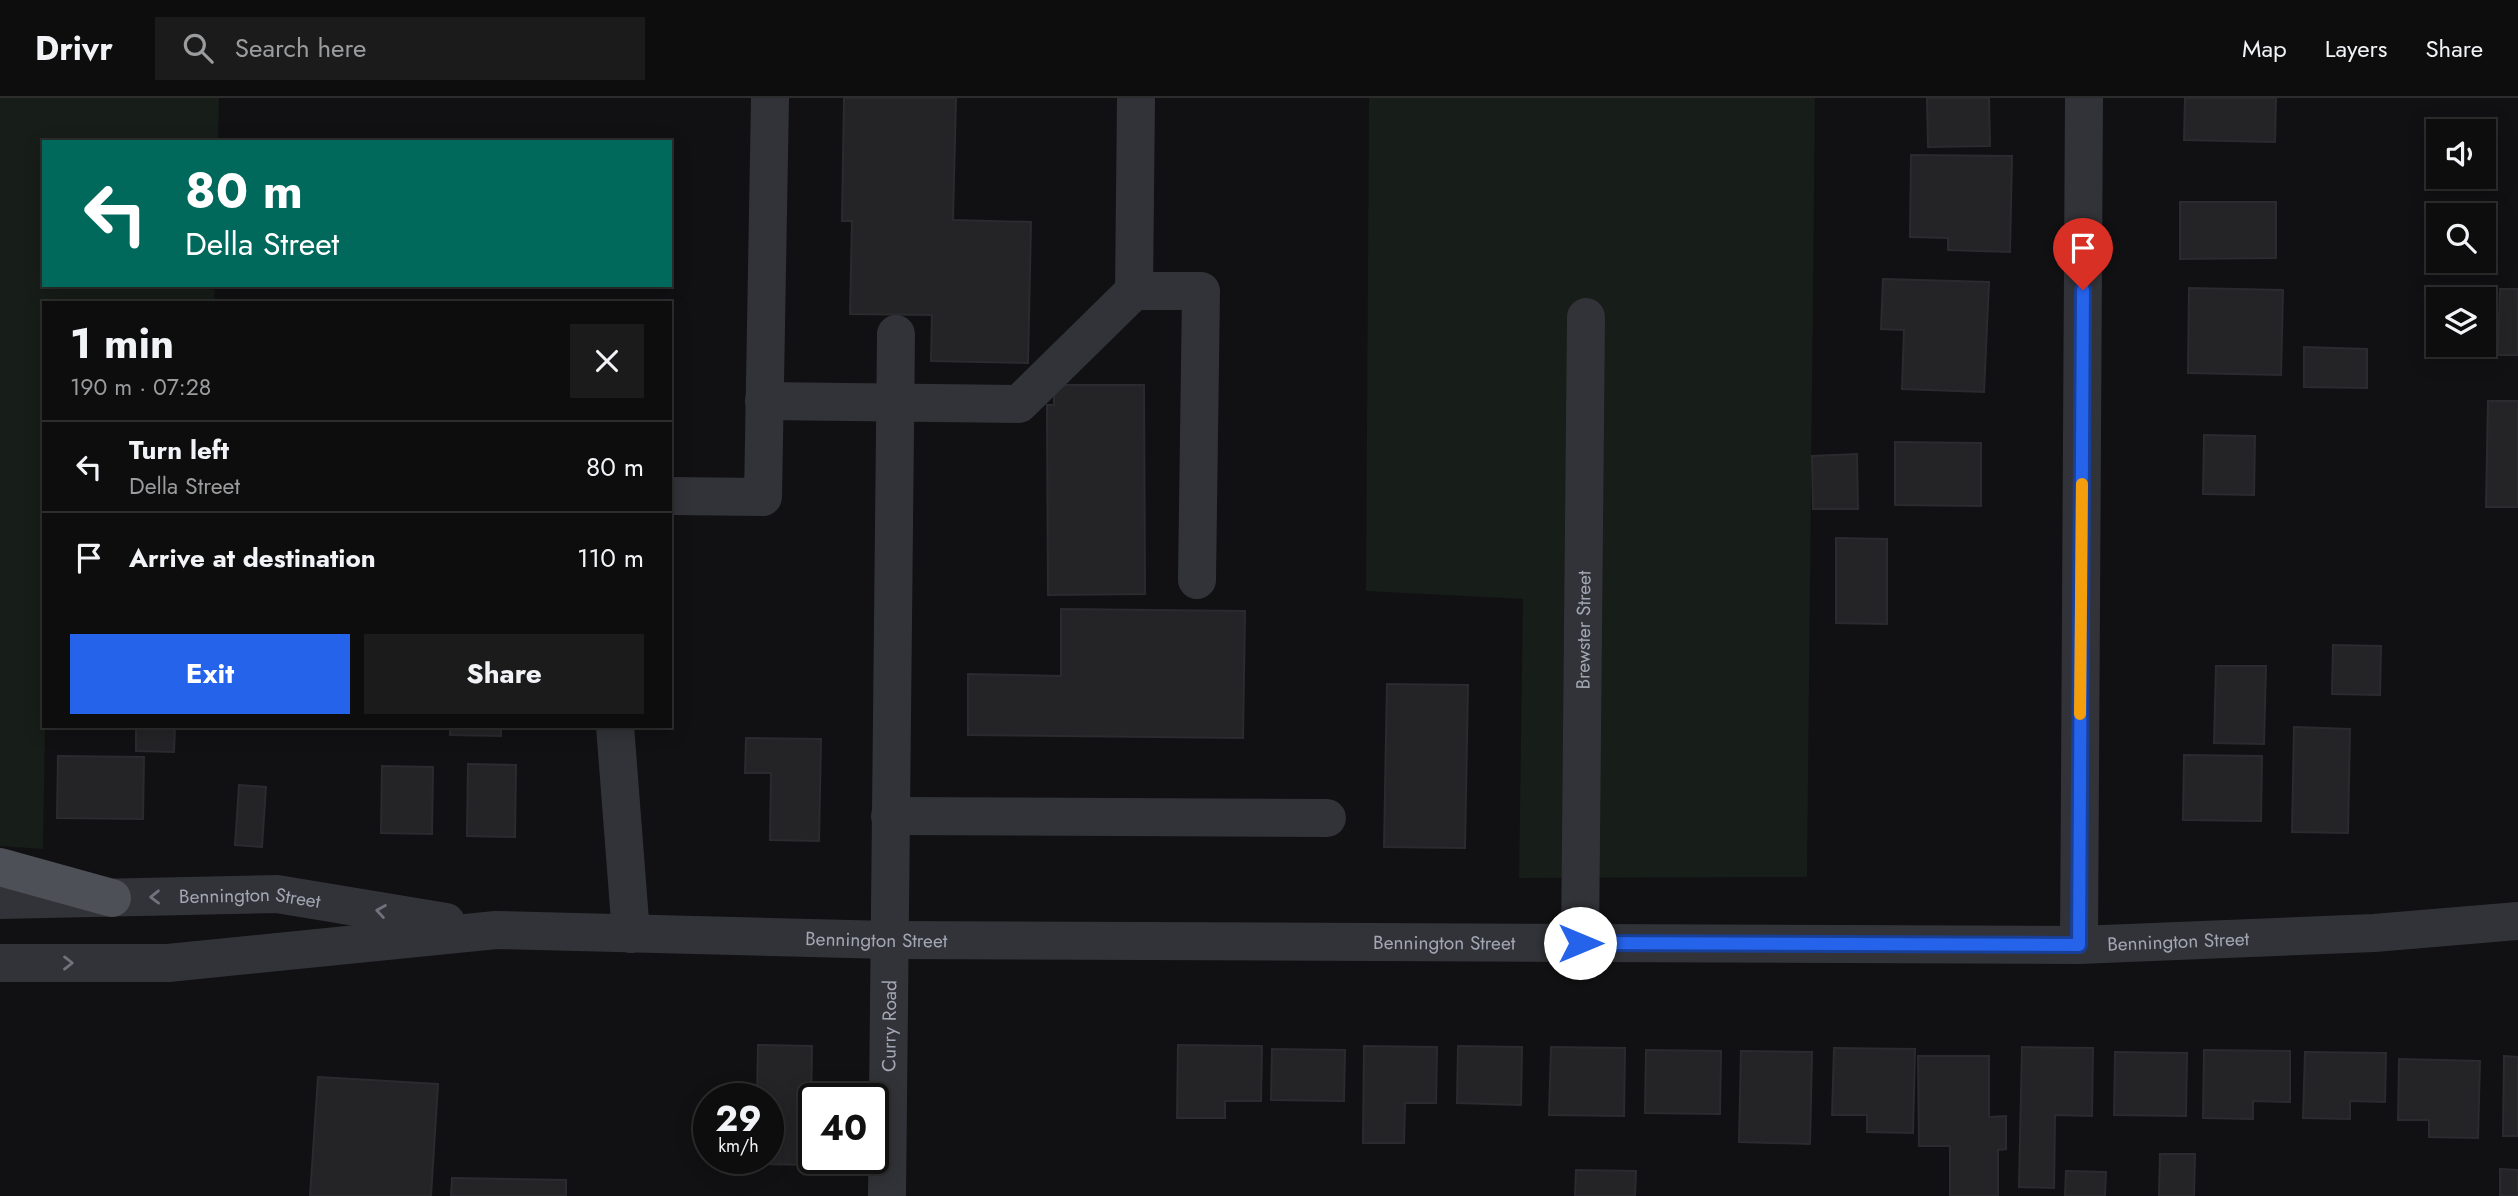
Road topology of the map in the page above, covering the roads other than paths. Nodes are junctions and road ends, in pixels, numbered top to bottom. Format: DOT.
graph roads {
  1 [pos="770,98"];
  2 [pos="1136,98"];
  3 [pos="2084,98"];
  4 [pos="1134,291"];
  5 [pos="1586,317"];
  6 [pos="896,334"];
  7 [pos="764,401"];
  8 [pos="895,403"];
  9 [pos="672,496"];
  10 [pos="1197,580"];
  11 [pos="615,728"];
  12 [pos="890,816"];
  13 [pos="1327,818"];
  14 [pos="0,867"];
  15 [pos="112,898"];
  16 [pos="0,900"];
  17 [pos="2518,921"];
  18 [pos="496,930"];
  19 [pos="631,934"];
  20 [pos="888,940"];
  21 [pos="1580,943"];
  22 [pos="2079,945"];
  23 [pos="0,963"];
  24 [pos="887,1196"];
  1 -- 7 [label="street"];
  2 -- 4 [label="street"];
  3 -- 22 [label="street"];
  4 -- 8 [label="street"];
  4 -- 10 [label="street"];
  5 -- 21 [label="street, Brewster Street"];
  6 -- 8 [label="street, Curry Road"];
  7 -- 8 [label="street"];
  7 -- 9 [label="street"];
  8 -- 12 [label="street, Curry Road"];
  11 -- 19 [label="street"];
  12 -- 13 [label="street"];
  12 -- 20 [label="street, Curry Road"];
  14 -- 15 [label="main road"];
  15 -- 16 [label="street, Bennington Street"];
  18 -- 15 [label="street, Bennington Street, one-way"];
  17 -- 22 [label="street, Bennington Street"];
  18 -- 19 [label="street, Bennington Street"];
  23 -- 18 [label="street, Bennington Street, one-way"];
  19 -- 20 [label="street, Bennington Street"];
  20 -- 21 [label="street, Bennington Street"];
  20 -- 24 [label="street, Curry Road"];
  21 -- 22 [label="street, Bennington Street"];
}
